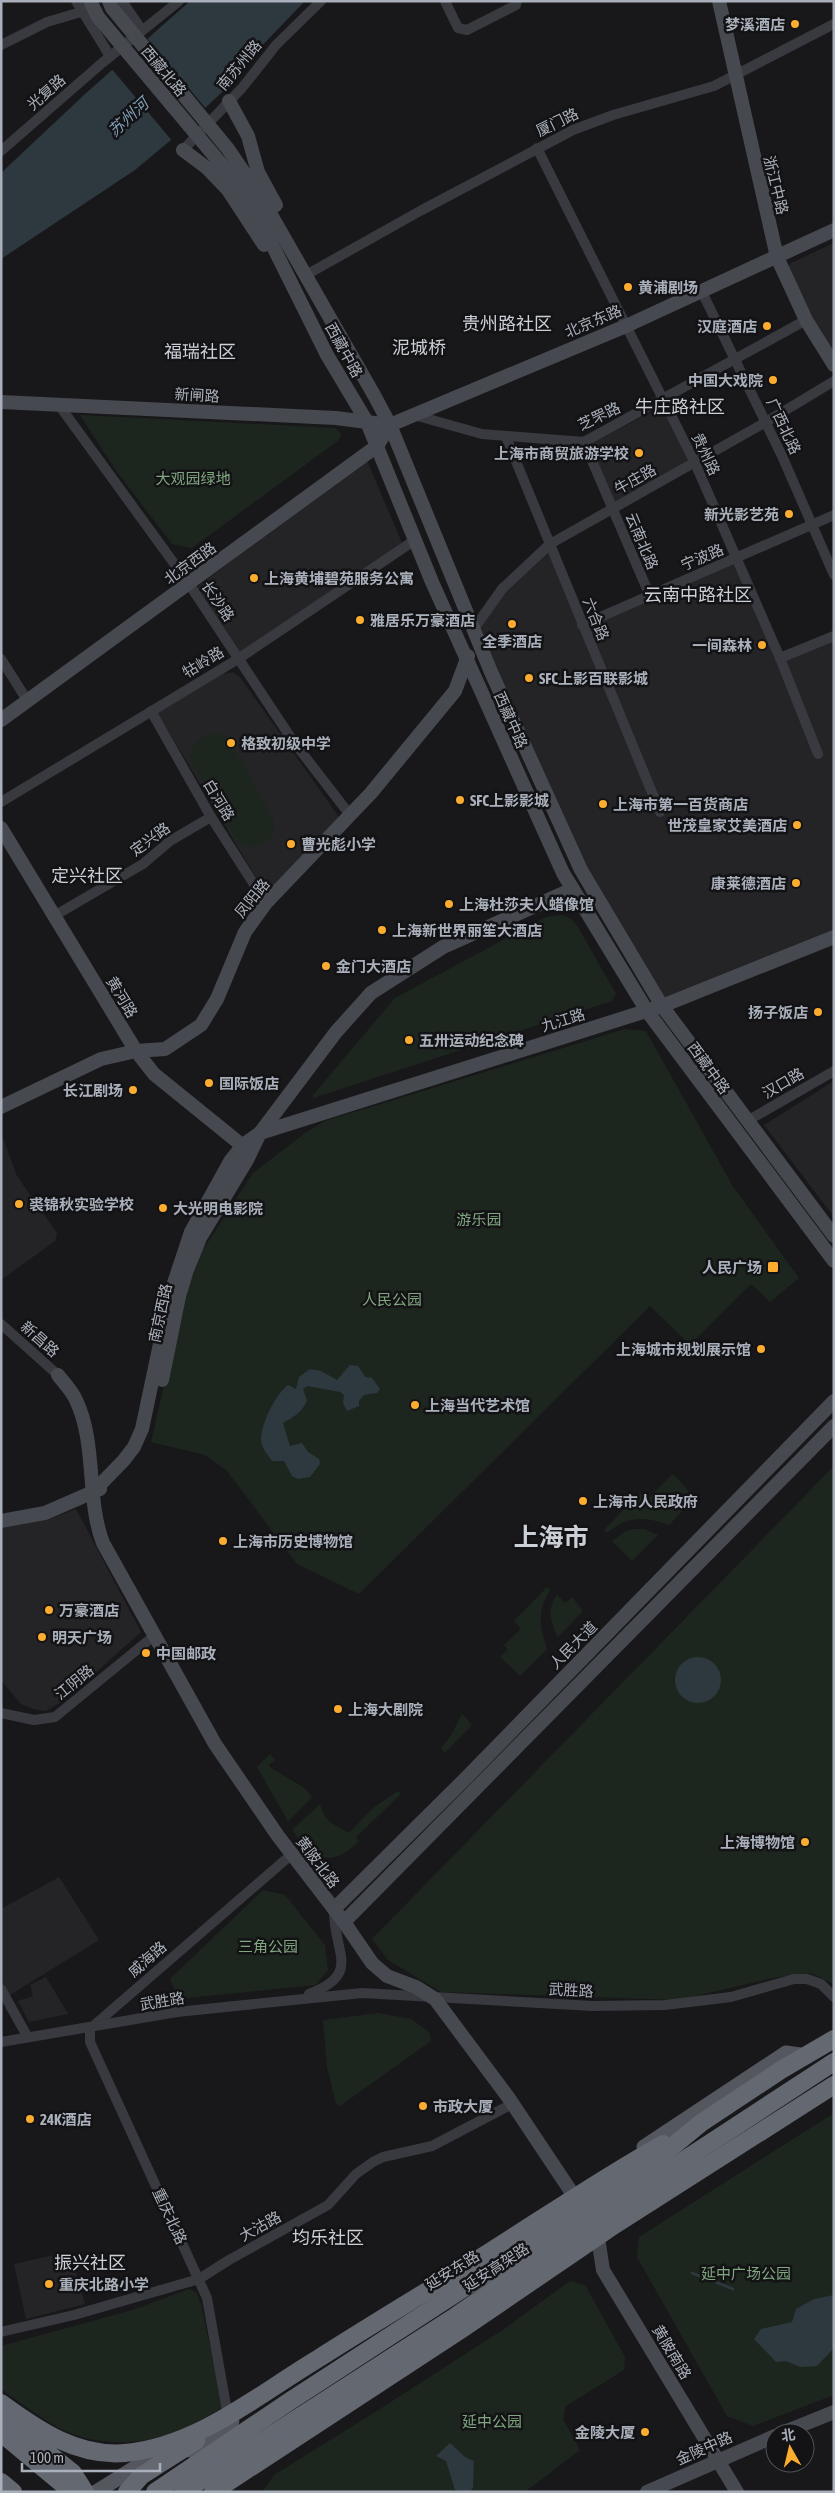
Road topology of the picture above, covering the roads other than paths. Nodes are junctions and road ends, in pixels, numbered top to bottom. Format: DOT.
graph roads {
  1 [pos="76,1"];
  2 [pos="179,1"];
  3 [pos="321,1"];
  4 [pos="445,1"];
  5 [pos="517,1"];
  6 [pos="719,1"];
  7 [pos="114,4"];
  8 [pos="86,7"];
  9 [pos="834,24"];
  10 [pos="142,30"];
  11 [pos="1,45"];
  12 [pos="110,56"];
  13 [pos="734,74"];
  14 [pos="229,101"];
  15 [pos="537,148"];
  16 [pos="228,149"];
  17 [pos="183,150"];
  18 [pos="1,151"];
  19 [pos="217,159"];
  20 [pos="834,230"];
  21 [pos="777,257"];
  22 [pos="304,271"];
  23 [pos="702,292"];
  24 [pos="302,304"];
  25 [pos="806,320"];
  26 [pos="626,326"];
  27 [pos="735,360"];
  28 [pos="834,365"];
  29 [pos="834,381"];
  30 [pos="663,400"];
  31 [pos="1,402"];
  32 [pos="60,405"];
  33 [pos="414,415"];
  34 [pos="367,422"];
  35 [pos="766,422"];
  36 [pos="390,425"];
  37 [pos="506,437"];
  38 [pos="584,442"];
  39 [pos="377,446"];
  40 [pos="695,463"];
  41 [pos="612,509"];
  42 [pos="834,515"];
  43 [pos="812,525"];
  44 [pos="414,540"];
  45 [pos="550,544"];
  46 [pos="737,558"];
  47 [pos="834,576"];
  48 [pos="188,584"];
  49 [pos="650,596"];
  50 [pos="582,625"];
  51 [pos="473,630"];
  52 [pos="834,636"];
  53 [pos="780,658"];
  54 [pos="1,659"];
  55 [pos="238,659"];
  56 [pos="467,661"];
  57 [pos="26,700"];
  58 [pos="151,711"];
  59 [pos="1,720"];
  60 [pos="818,754"];
  61 [pos="1,802"];
  62 [pos="660,812"];
  63 [pos="350,815"];
  64 [pos="211,817"];
  65 [pos="1,828"];
  66 [pos="572,889"];
  67 [pos="266,903"];
  68 [pos="54,916"];
  69 [pos="834,937"];
  70 [pos="662,1006"];
  71 [pos="647,1011"];
  72 [pos="136,1052"];
  73 [pos="834,1071"];
  74 [pos="1,1107"];
  75 [pos="747,1121"];
  76 [pos="297,1122"];
  77 [pos="260,1133"];
  78 [pos="247,1149"];
  79 [pos="834,1236"];
  80 [pos="834,1261"];
  81 [pos="1,1324"];
  82 [pos="58,1375"];
  83 [pos="834,1401"];
  84 [pos="834,1426"];
  85 [pos="94,1491"];
  86 [pos="1,1521"];
  87 [pos="154,1636"];
  88 [pos="1,1713"];
  89 [pos="292,1854"];
  90 [pos="334,1909"];
  91 [pos="344,1922"];
  92 [pos="1,1989"];
  93 [pos="834,1997"];
  94 [pos="298,1998"];
  95 [pos="435,1999"];
  96 [pos="90,2028"];
  97 [pos="834,2028"];
  98 [pos="28,2036"];
  99 [pos="834,2038"];
  100 [pos="1,2042"];
  101 [pos="834,2063"];
  102 [pos="781,2070"];
  103 [pos="834,2087"];
  104 [pos="512,2104"];
  105 [pos="769,2106"];
  106 [pos="701,2123"];
  107 [pos="576,2200"];
  108 [pos="591,2224"];
  109 [pos="604,2233"];
  110 [pos="544,2272"];
  111 [pos="199,2279"];
  112 [pos="456,2316"];
  113 [pos="1,2332"];
  114 [pos="332,2358"];
  115 [pos="356,2391"];
  116 [pos="1,2403"];
  117 [pos="834,2412"];
  118 [pos="1,2415"];
  119 [pos="232,2415"];
  120 [pos="807,2423"];
  121 [pos="1,2433"];
  122 [pos="302,2436"];
  123 [pos="1,2438"];
  124 [pos="765,2440"];
  125 [pos="1,2448"];
  126 [pos="234,2460"];
  127 [pos="718,2460"];
  128 [pos="32,2464"];
  129 [pos="1,2478"];
  130 [pos="1,2482"];
  131 [pos="236,2488"];
  132 [pos="13,2492"];
  133 [pos="16,2492"];
  134 [pos="54,2492"];
  135 [pos="66,2492"];
  136 [pos="72,2492"];
  137 [pos="85,2492"];
  138 [pos="96,2492"];
  139 [pos="126,2492"];
  140 [pos="155,2492"];
  141 [pos="183,2492"];
  142 [pos="188,2492"];
  143 [pos="213,2492"];
  144 [pos="220,2492"];
  145 [pos="647,2492"];
  146 [pos="737,2492"];
  1 -- 8 [label="street"];
  2 -- 10 [label="street, 光复路"];
  3 -- 14 [label="street, 南苏州路"];
  4 -- 5 [label="street"];
  6 -- 13 [label="main road, 浙江中路"];
  7 -- 10 [label="street"];
  7 -- 16 [label="main road, 西藏北路"];
  8 -- 11 [label="street"];
  8 -- 12 [label="street"];
  8 -- 19 [label="main road, 西藏北路"];
  9 -- 13 [label="street, 厦门路"];
  10 -- 12 [label="street, 光复路"];
  12 -- 18 [label="street, 光复路"];
  13 -- 15 [label="street, 厦门路"];
  13 -- 21 [label="main road, 浙江中路"];
  14 -- 17 [label="street, 南苏州路"];
  14 -- 22 [label="main road"];
  15 -- 22 [label="street, 厦门路"];
  15 -- 26 [label="street, 贵州路"];
  16 -- 22 [label="main road, 西藏中路"];
  17 -- 24 [label="main road"];
  19 -- 24 [label="main road, 西藏中路"];
  20 -- 21 [label="main road, 北京东路"];
  21 -- 23 [label="main road, 北京东路"];
  21 -- 25 [label="main road, 浙江中路"];
  22 -- 36 [label="main road, 西藏中路"];
  23 -- 26 [label="main road, 北京东路"];
  23 -- 27 [label="street, 广西北路"];
  24 -- 34 [label="main road, 西藏中路"];
  25 -- 27 [label="street, 芝罘路"];
  25 -- 28 [label="main road, 浙江中路"];
  26 -- 30 [label="street, 贵州路"];
  26 -- 33 [label="main road, 北京东路"];
  27 -- 30 [label="street, 芝罘路"];
  27 -- 35 [label="street, 广西北路"];
  29 -- 35 [label="street, 牛庄路"];
  30 -- 38 [label="street, 芝罘路"];
  30 -- 40 [label="street, 贵州路"];
  31 -- 32 [label="main road, 新闸路"];
  32 -- 34 [label="main road, 新闸路"];
  32 -- 48 [label="street, 长沙路"];
  33 -- 36 [label="main road, 北京东路"];
  33 -- 37 [label="street, 芝罘路"];
  34 -- 36 [label="main road, 新闸路"];
  34 -- 39 [label="main road, 西藏中路"];
  35 -- 40 [label="street, 牛庄路"];
  35 -- 43 [label="street, 广西北路"];
  36 -- 39 [label="main road, 北京西路"];
  36 -- 51 [label="main road, 西藏中路"];
  37 -- 38 [label="street, 芝罘路"];
  37 -- 45 [label="street, 六合路"];
  38 -- 41 [label="street, 云南北路"];
  39 -- 44 [label="main road, 西藏中路"];
  39 -- 48 [label="main road, 北京西路"];
  40 -- 41 [label="street, 牛庄路"];
  40 -- 46 [label="street, 贵州路"];
  41 -- 45 [label="street, 牛庄路"];
  41 -- 49 [label="street, 云南北路"];
  42 -- 43 [label="street, 宁波路"];
  43 -- 46 [label="street, 宁波路"];
  43 -- 47 [label="street, 广西北路"];
  44 -- 55 [label="street, 牯岭路"];
  44 -- 56 [label="main road, 西藏中路"];
  45 -- 50 [label="street, 六合路"];
  45 -- 51 [label="street, 牛庄路"];
  46 -- 49 [label="street, 宁波路"];
  46 -- 53 [label="street, 贵州路"];
  48 -- 55 [label="street, 长沙路"];
  48 -- 57 [label="main road, 北京西路"];
  49 -- 50 [label="street, 宁波路"];
  50 -- 62 [label="street, 六合路"];
  51 -- 56 [label="main road, 凤阳路"];
  51 -- 70 [label="main road, 西藏中路"];
  52 -- 53 [label="street"];
  53 -- 60 [label="street, 贵州路"];
  54 -- 57 [label="street"];
  55 -- 58 [label="street, 牯岭路"];
  55 -- 63 [label="street, 长沙路"];
  56 -- 63 [label="main road, 凤阳路"];
  56 -- 66 [label="main road, 西藏中路"];
  57 -- 59 [label="main road, 北京西路"];
  58 -- 61 [label="street, 牯岭路"];
  58 -- 64 [label="street, 白河路"];
  63 -- 67 [label="main road, 凤阳路"];
  64 -- 67 [label="street, 白河路"];
  64 -- 68 [label="street, 定兴路"];
  65 -- 68 [label="main road, 黄河路"];
  66 -- 71 [label="main road, 西藏中路"];
  66 -- 77 [label="main road, 南京西路"];
  67 -- 72 [label="main road, 凤阳路"];
  68 -- 72 [label="main road, 黄河路"];
  69 -- 70 [label="main road, 九江路"];
  70 -- 71 [label="main road, 九江路"];
  70 -- 75 [label="main road, 西藏中路"];
  71 -- 76 [label="main road, 九江路"];
  71 -- 80 [label="main road, 西藏中路"];
  72 -- 74 [label="main road, 凤阳路"];
  72 -- 78 [label="main road, 黄河路"];
  73 -- 75 [label="street, 汉口路"];
  75 -- 79 [label="main road, 西藏中路"];
  76 -- 77 [label="main road, 九江路"];
  76 -- 78 [label="main road, 九江路"];
  77 -- 78 [label="main road, 南京西路"];
  78 -- 85 [label="main road, 南京西路"];
  81 -- 82 [label="street, 新昌路"];
  82 -- 85 [label="main road, 黄陂北路"];
  83 -- 90 [label="main road, 人民大道"];
  84 -- 91 [label="main road, 人民大道"];
  85 -- 86 [label="main road, 南京西路"];
  85 -- 87 [label="main road, 黄陂北路"];
  87 -- 88 [label="street, 江阴路"];
  87 -- 89 [label="main road, 黄陂北路"];
  89 -- 90 [label="main road, 黄陂北路"];
  89 -- 96 [label="street, 威海路"];
  90 -- 91 [label="main road, 黄陂北路"];
  90 -- 94 [label="street, 武胜路"];
  91 -- 95 [label="main road, 黄陂北路"];
  92 -- 98 [label="street"];
  93 -- 95 [label="street, 武胜路"];
  94 -- 95 [label="street, 武胜路"];
  94 -- 96 [label="street, 武胜路"];
  95 -- 104 [label="main road, 黄陂北路"];
  96 -- 98 [label="street"];
  96 -- 111 [label="street, 重庆北路"];
  97 -- 102 [label="highway"];
  98 -- 100 [label="street"];
  99 -- 102 [label="highway, 延安高架路"];
  99 -- 107 [label="main road, 延安东路"];
  101 -- 105 [label="highway, 延安高架路"];
  101 -- 108 [label="main road"];
  102 -- 106 [label="highway, 延安高架路"];
  103 -- 109 [label="highway"];
  104 -- 107 [label="main road, 黄陂北路"];
  104 -- 111 [label="street, 大沽路"];
  105 -- 109 [label="highway"];
  105 -- 112 [label="highway, 延安高架路"];
  106 -- 119 [label="highway"];
  106 -- 140 [label="highway, 延安高架路"];
  107 -- 108 [label="main road, 黄陂北路"];
  107 -- 114 [label="main road, 延安东路"];
  107 -- 119 [label="main road, 延安东路"];
  108 -- 109 [label="main road, 黄陂南路"];
  108 -- 115 [label="main road"];
  109 -- 110 [label="highway"];
  109 -- 115 [label="main road"];
  109 -- 127 [label="main road, 黄陂南路"];
  110 -- 112 [label="highway"];
  110 -- 122 [label="highway"];
  111 -- 113 [label="street, 大沽路"];
  111 -- 119 [label="street, 重庆北路"];
  112 -- 141 [label="highway, 延安高架路"];
  114 -- 115 [label="main road"];
  114 -- 119 [label="main road, 延安东路"];
  115 -- 126 [label="main road"];
  115 -- 131 [label="main road"];
  116 -- 119 [label="highway"];
  117 -- 120 [label="main road"];
  118 -- 128 [label="main road"];
  118 -- 137 [label="highway"];
  119 -- 138 [label="main road, 延安东路"];
  119 -- 139 [label="highway"];
  121 -- 136 [label="highway"];
  122 -- 131 [label="highway"];
  122 -- 143 [label="highway"];
  123 -- 128 [label="main road"];
  124 -- 127 [label="main road, 金陵中路"];
  125 -- 134 [label="highway"];
  126 -- 142 [label="main road"];
  126 -- 144 [label="main road"];
  127 -- 145 [label="main road, 金陵中路"];
  127 -- 146 [label="main road, 黄陂南路"];
  128 -- 135 [label="main road"];
  129 -- 133 [label="main road"];
  130 -- 132 [label="highway"];
  131 -- 144 [label="main road"];
}
